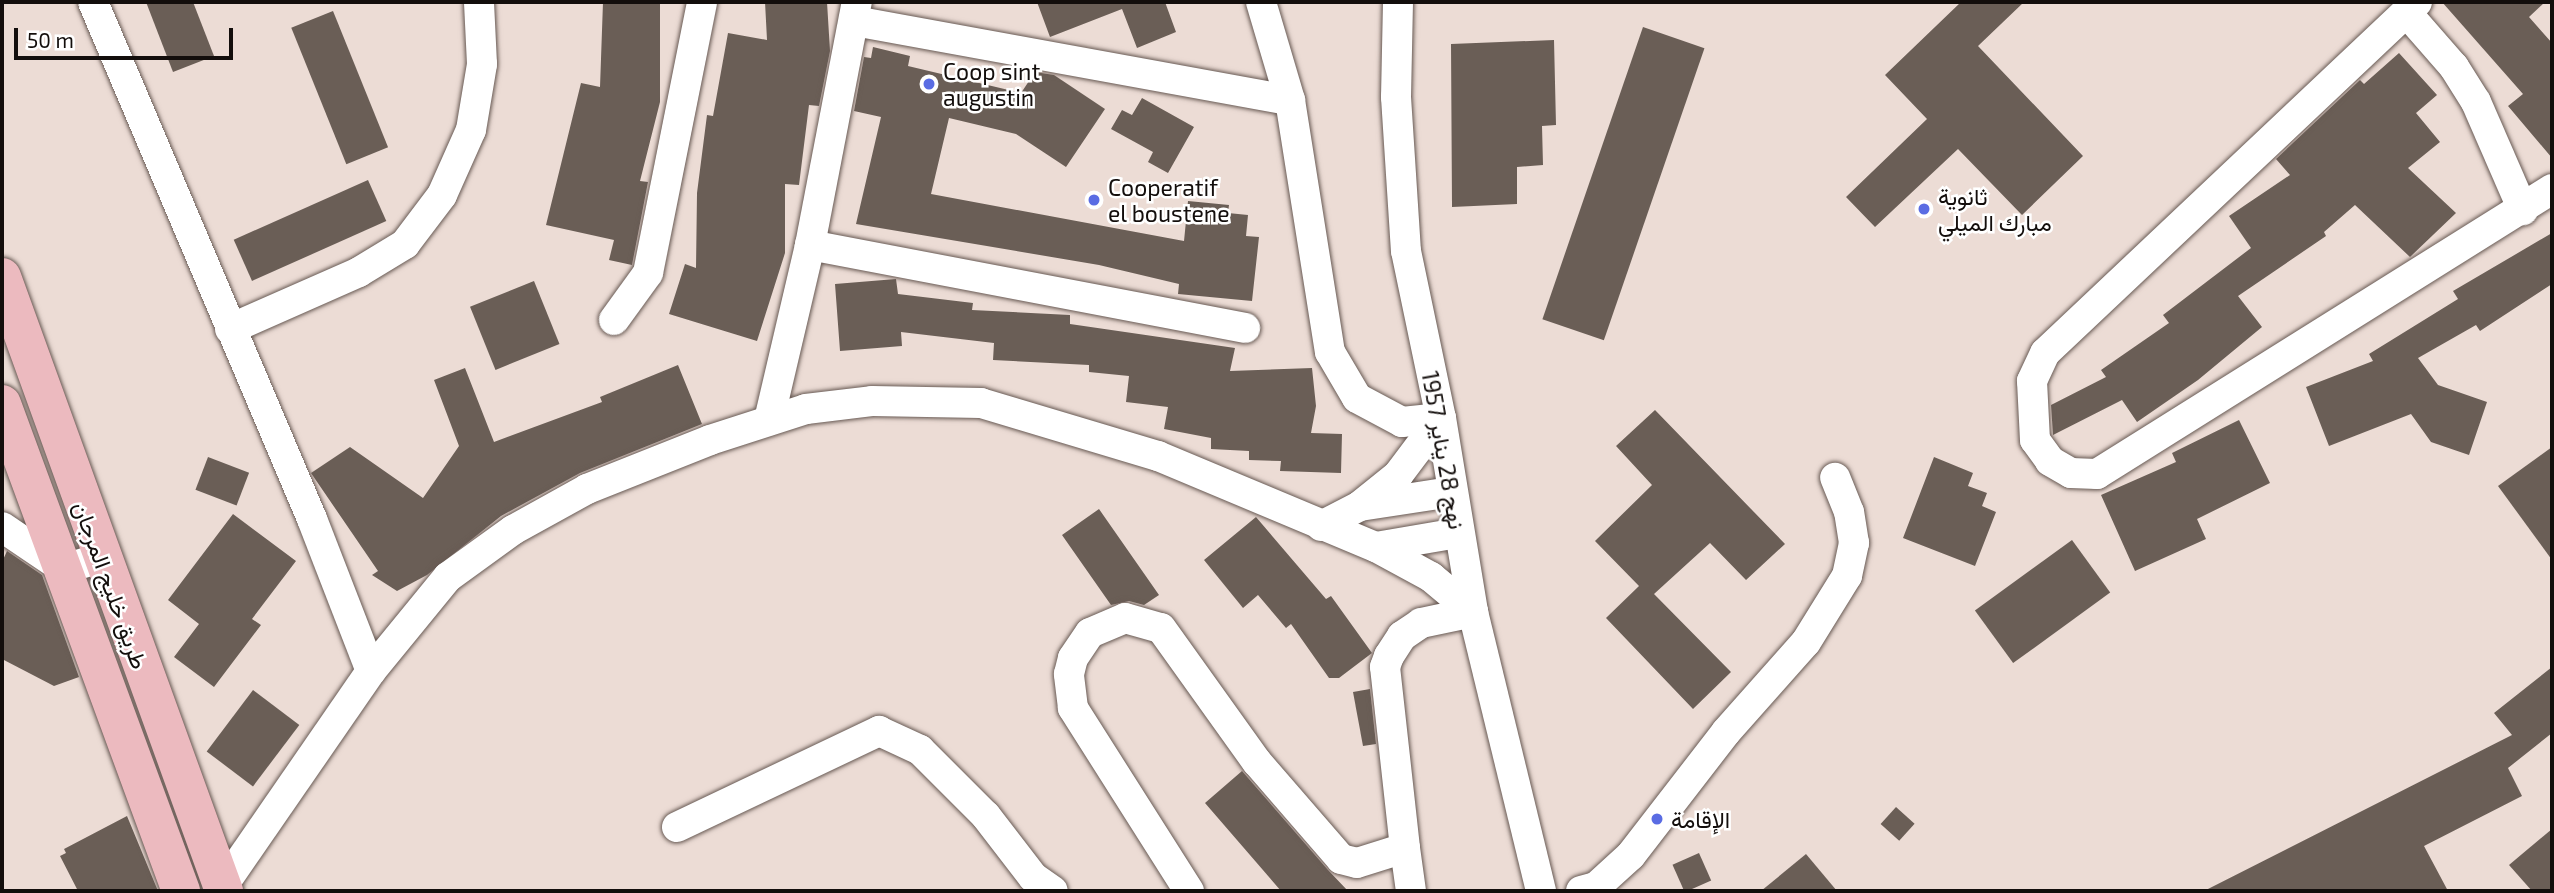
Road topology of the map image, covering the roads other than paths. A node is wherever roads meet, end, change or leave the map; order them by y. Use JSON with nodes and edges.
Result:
{"nodes":[{"id":1,"x":93,"y":2,"type":"edge"},
{"id":2,"x":480,"y":2,"type":"edge"},
{"id":3,"x":702,"y":2,"type":"edge"},
{"id":4,"x":1261,"y":2,"type":"edge"},
{"id":5,"x":1398,"y":2,"type":"edge"},
{"id":6,"x":2412,"y":7,"type":"edge"},
{"id":7,"x":855,"y":12,"type":"edge"},
{"id":8,"x":1290,"y":100,"type":"junction"},
{"id":9,"x":2552,"y":188,"type":"edge"},
{"id":10,"x":2523,"y":210,"type":"junction"},
{"id":11,"x":810,"y":245,"type":"junction"},
{"id":12,"x":2,"y":277,"type":"edge"},
{"id":13,"x":614,"y":320,"type":"dead end"},
{"id":14,"x":1245,"y":328,"type":"dead end"},
{"id":15,"x":230,"y":329,"type":"junction"},
{"id":16,"x":2,"y":404,"type":"edge"},
{"id":17,"x":1441,"y":418,"type":"junction"},
{"id":18,"x":769,"y":419,"type":"junction"},
{"id":19,"x":1835,"y":478,"type":"dead end"},
{"id":20,"x":1452,"y":492,"type":"junction"},
{"id":21,"x":1360,"y":506,"type":"junction"},
{"id":22,"x":1321,"y":526,"type":"junction"},
{"id":23,"x":2,"y":527,"type":"edge"},
{"id":24,"x":1458,"y":533,"type":"junction"},
{"id":25,"x":1377,"y":547,"type":"junction"},
{"id":26,"x":100,"y":558,"type":"junction"},
{"id":27,"x":64,"y":569,"type":"junction"},
{"id":28,"x":1473,"y":612,"type":"junction"},
{"id":29,"x":371,"y":671,"type":"junction"},
{"id":30,"x":677,"y":827,"type":"dead end"},
{"id":31,"x":1405,"y":848,"type":"junction"},
{"id":32,"x":223,"y":889,"type":"edge"},
{"id":33,"x":181,"y":891,"type":"edge"},
{"id":34,"x":1053,"y":891,"type":"edge"},
{"id":35,"x":1189,"y":891,"type":"edge"},
{"id":36,"x":1411,"y":891,"type":"edge"},
{"id":37,"x":1541,"y":891,"type":"edge"},
{"id":38,"x":1581,"y":891,"type":"edge"}],
"edges":[{"from":1,"to":15,"type":"street"},
{"from":2,"to":15,"type":"street"},
{"from":3,"to":13,"type":"street"},
{"from":4,"to":8,"type":"street"},
{"from":5,"to":17,"type":"street","name":"نهج 28 يناير 1957"},
{"from":6,"to":10,"type":"street"},
{"from":6,"to":10,"type":"street"},
{"from":7,"to":8,"type":"street"},
{"from":7,"to":11,"type":"street"},
{"from":8,"to":17,"type":"street"},
{"from":9,"to":10,"type":"street"},
{"from":11,"to":14,"type":"street"},
{"from":11,"to":18,"type":"street"},
{"from":12,"to":26,"type":"main road","name":"طريق خليج المرجان"},
{"from":15,"to":29,"type":"street"},
{"from":16,"to":27,"type":"main road","name":"طريق خليج المرجان"},
{"from":17,"to":20,"type":"street","name":"نهج 28 يناير 1957"},
{"from":17,"to":21,"type":"street"},
{"from":18,"to":22,"type":"street"},
{"from":18,"to":29,"type":"street"},
{"from":19,"to":38,"type":"street"},
{"from":20,"to":21,"type":"street"},
{"from":20,"to":24,"type":"street","name":"نهج 28 يناير 1957"},
{"from":21,"to":22,"type":"street"},
{"from":22,"to":25,"type":"street"},
{"from":23,"to":27,"type":"street"},
{"from":24,"to":25,"type":"street"},
{"from":24,"to":28,"type":"street","name":"نهج 28 يناير 1957"},
{"from":25,"to":28,"type":"street"},
{"from":26,"to":27,"type":"street"},
{"from":26,"to":32,"type":"main road","name":"طريق خليج المرجان"},
{"from":27,"to":33,"type":"main road","name":"طريق خليج المرجان"},
{"from":28,"to":31,"type":"street"},
{"from":28,"to":37,"type":"street","name":"نهج 28 يناير 1957"},
{"from":29,"to":32,"type":"street"},
{"from":30,"to":34,"type":"street"},
{"from":31,"to":35,"type":"street"},
{"from":31,"to":36,"type":"street"}]}
